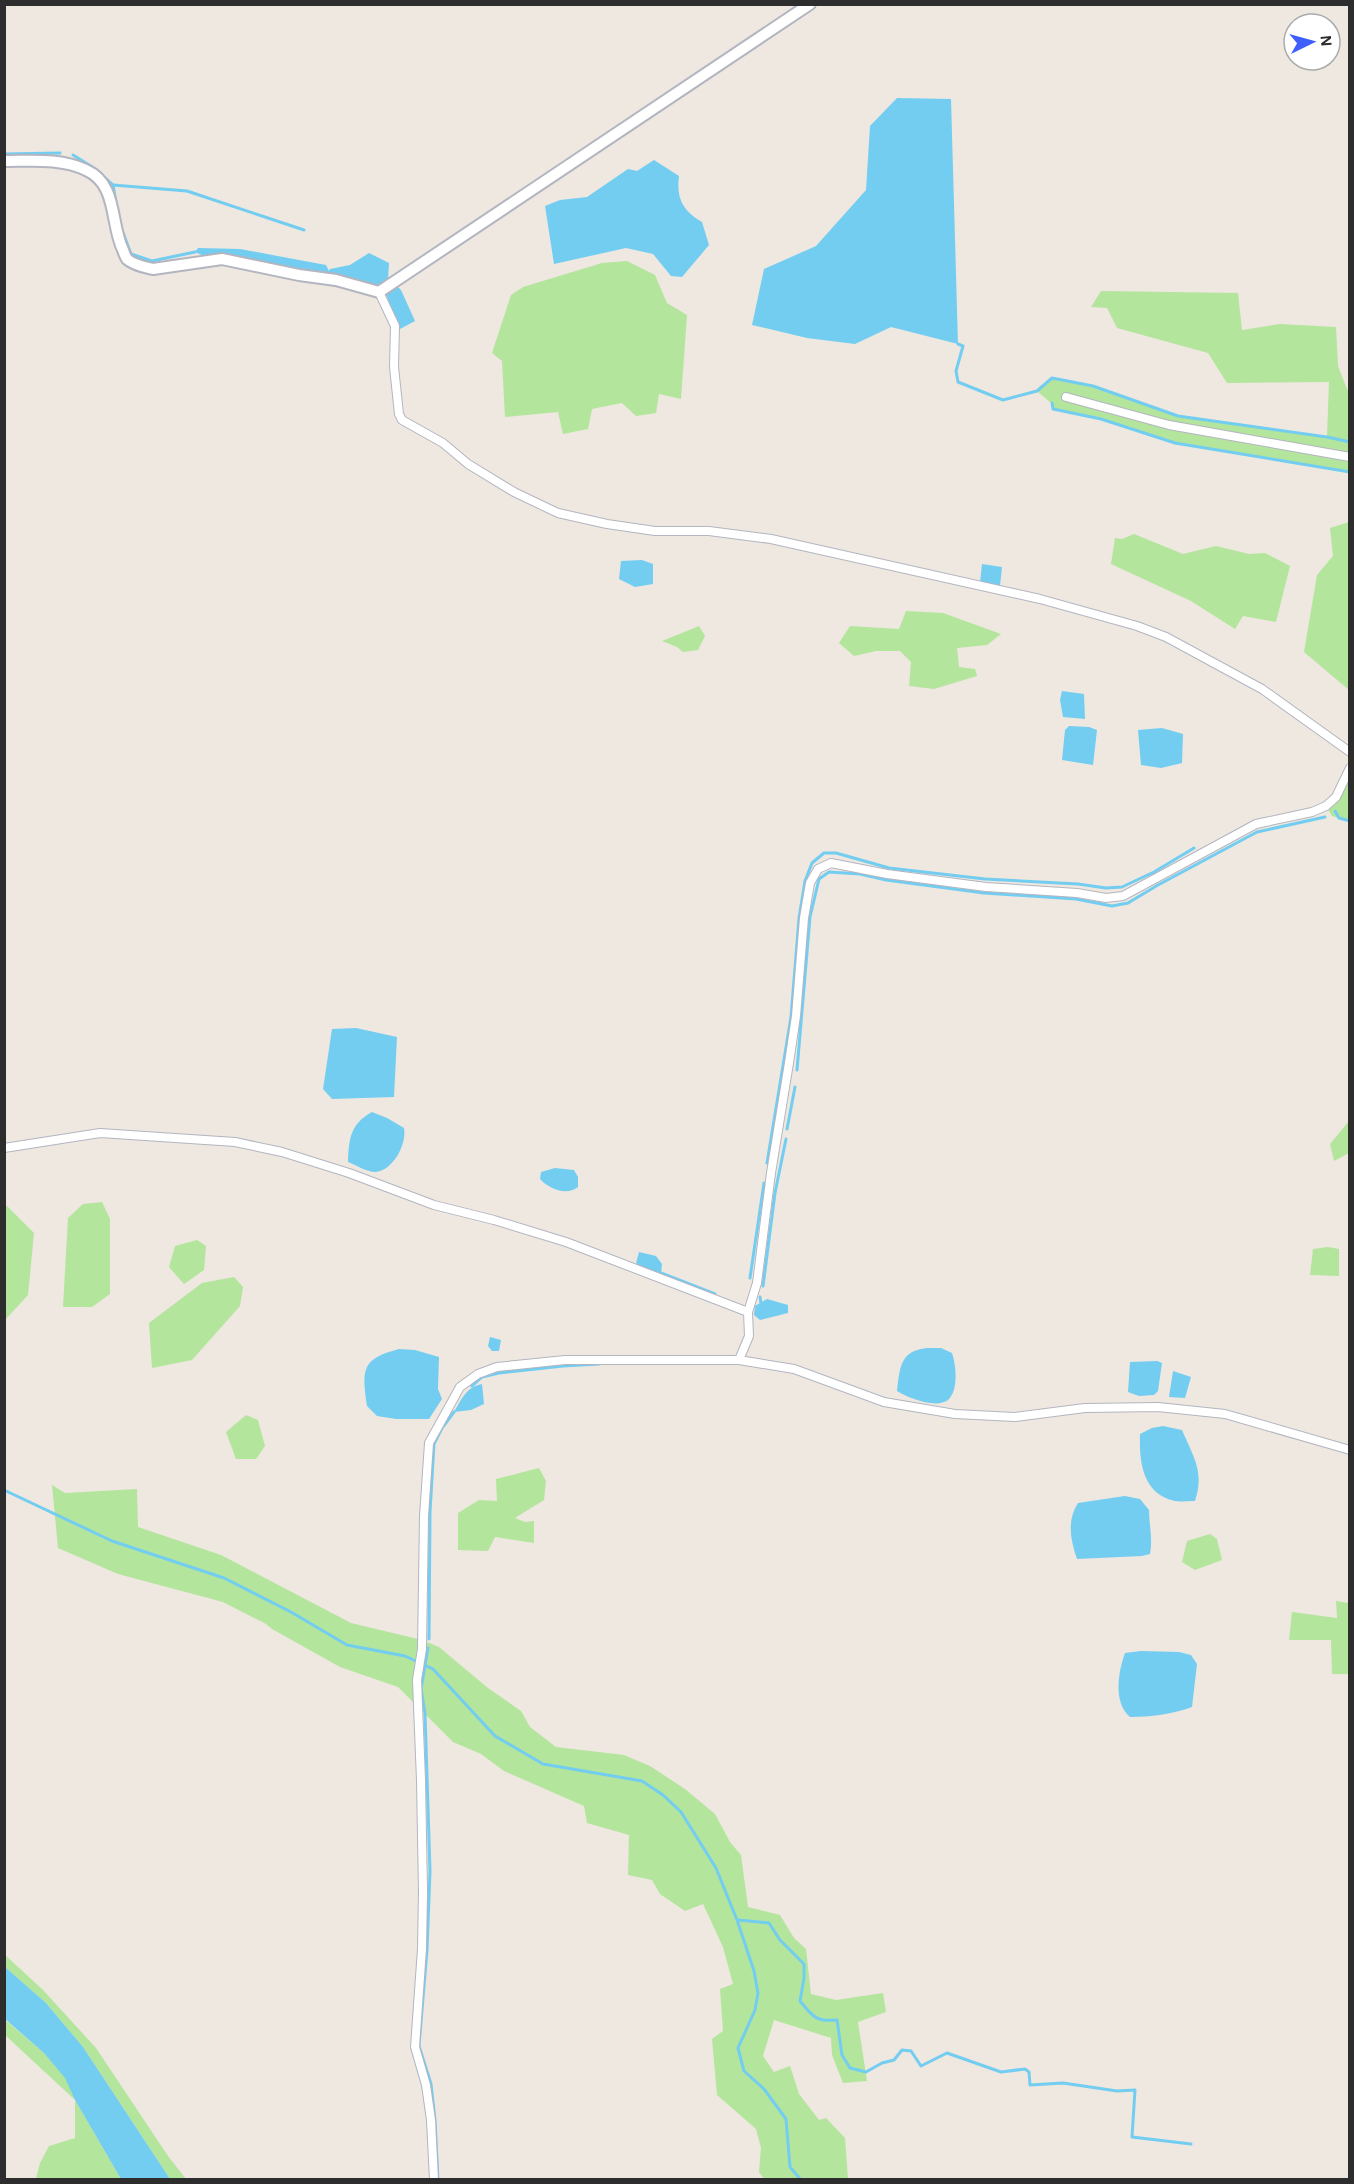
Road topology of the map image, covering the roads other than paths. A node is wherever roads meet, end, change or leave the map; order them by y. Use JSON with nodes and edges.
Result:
{"nodes":[{"id":1,"x":810,"y":4,"type":"edge"},
{"id":2,"x":4,"y":161,"type":"edge"},
{"id":3,"x":379,"y":292,"type":"junction"},
{"id":4,"x":1066,"y":397,"type":"dead end"},
{"id":5,"x":1350,"y":457,"type":"edge"},
{"id":6,"x":1350,"y":752,"type":"edge"},
{"id":7,"x":1350,"y":768,"type":"edge"},
{"id":8,"x":4,"y":1148,"type":"edge"},
{"id":9,"x":748,"y":1312,"type":"junction"},
{"id":10,"x":739,"y":1360,"type":"junction"},
{"id":11,"x":1350,"y":1450,"type":"edge"},
{"id":12,"x":434,"y":2180,"type":"edge"}],
"edges":[{"from":1,"to":3,"type":"street"},
{"from":2,"to":3,"type":"street"},
{"from":3,"to":6,"type":"street"},
{"from":4,"to":5,"type":"street"},
{"from":7,"to":9,"type":"street"},
{"from":8,"to":9,"type":"street"},
{"from":9,"to":10,"type":"street"},
{"from":10,"to":11,"type":"street"},
{"from":10,"to":12,"type":"street"}]}
